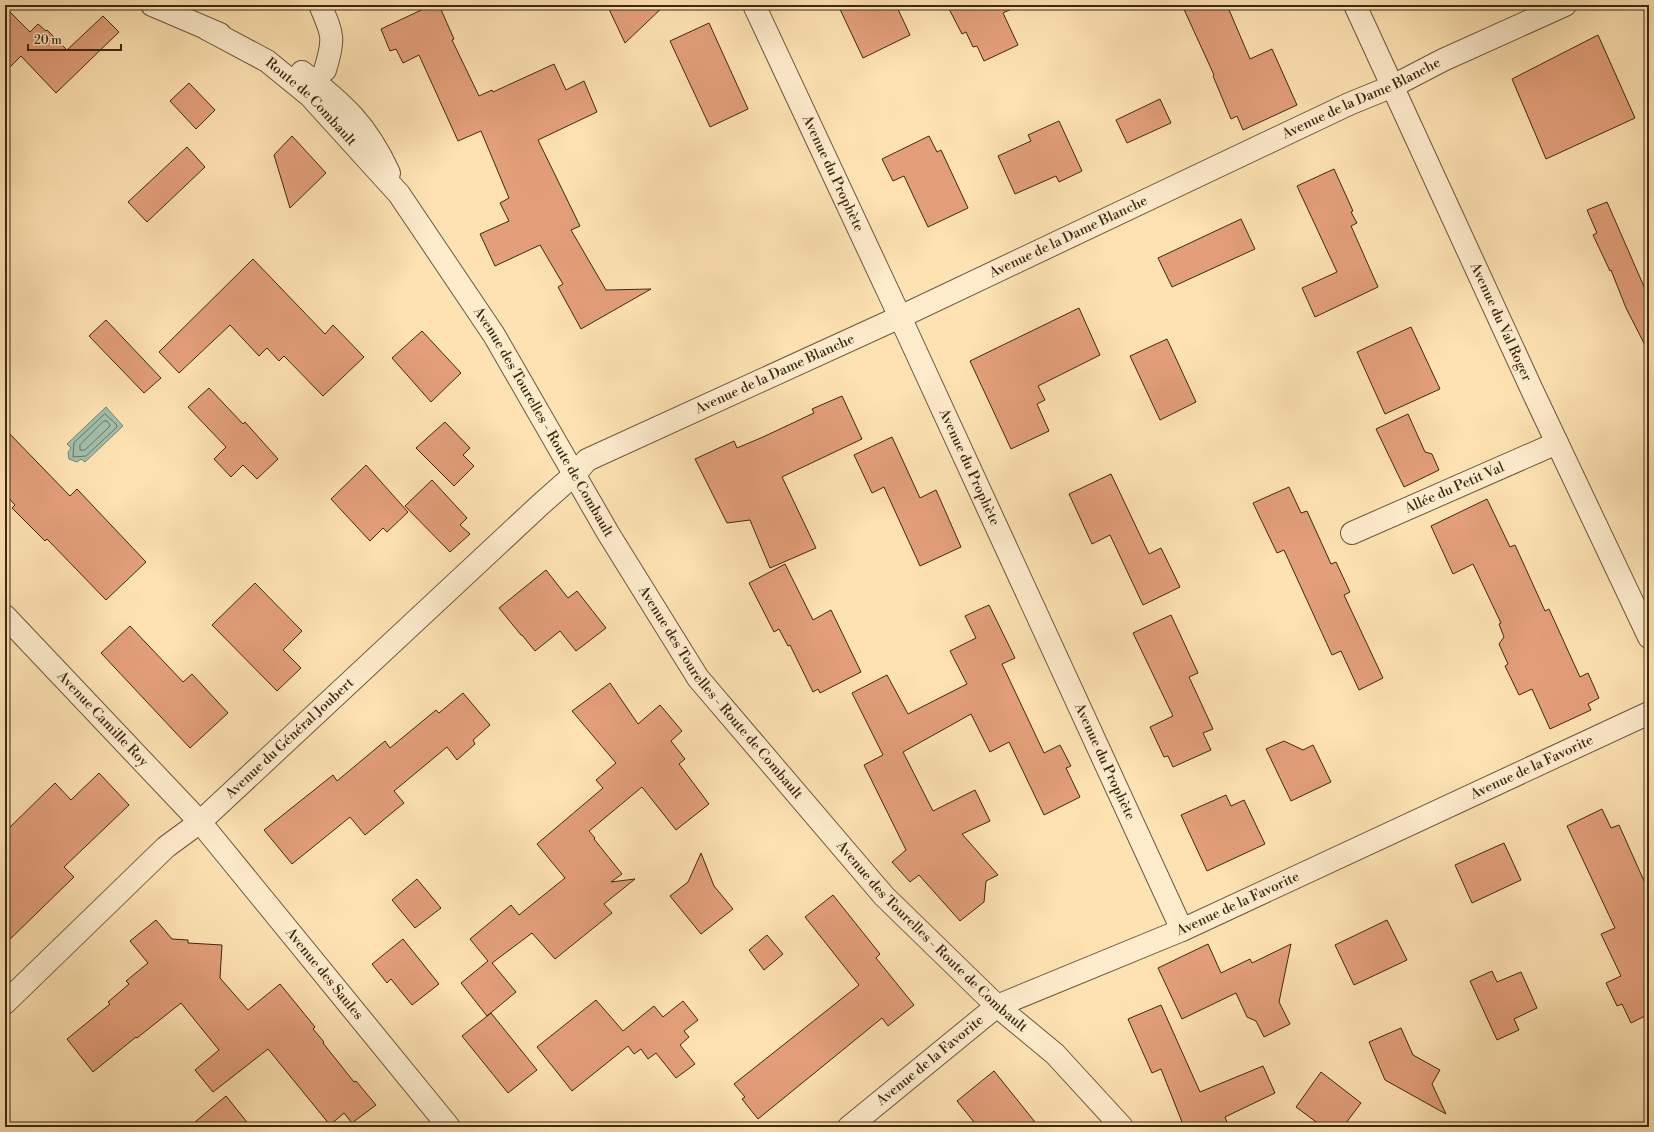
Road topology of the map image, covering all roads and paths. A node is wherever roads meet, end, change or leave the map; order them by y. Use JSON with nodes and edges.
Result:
{"nodes":[{"id":1,"x":152,"y":5,"type":"edge"},
{"id":2,"x":320,"y":5,"type":"edge"},
{"id":3,"x":754,"y":5,"type":"edge"},
{"id":4,"x":1355,"y":5,"type":"edge"},
{"id":5,"x":1565,"y":5,"type":"edge"},
{"id":6,"x":325,"y":70,"type":"dead end"},
{"id":7,"x":1393,"y":86,"type":"junction"},
{"id":8,"x":900,"y":317,"type":"junction"},
{"id":9,"x":1557,"y":443,"type":"junction"},
{"id":10,"x":575,"y":474,"type":"junction"},
{"id":11,"x":1352,"y":533,"type":"dead end"},
{"id":12,"x":5,"y":616,"type":"edge"},
{"id":13,"x":1649,"y":637,"type":"edge"},
{"id":14,"x":1649,"y":713,"type":"edge"},
{"id":15,"x":200,"y":822,"type":"junction"},
{"id":16,"x":1182,"y":930,"type":"junction"},
{"id":17,"x":5,"y":1003,"type":"edge"},
{"id":18,"x":997,"y":1006,"type":"junction"},
{"id":19,"x":448,"y":1127,"type":"edge"},
{"id":20,"x":849,"y":1127,"type":"edge"},
{"id":21,"x":1122,"y":1127,"type":"edge"}],
"edges":[{"from":1,"to":10,"type":"street","name":"Avenue des Tourelles - Route de Combault"},
{"from":2,"to":6,"type":"street"},
{"from":3,"to":8,"type":"street","name":"Avenue du Prophète"},
{"from":4,"to":7,"type":"street","name":"Avenue du Val Roger"},
{"from":5,"to":7,"type":"street","name":"Avenue de la Dame Blanche"},
{"from":7,"to":8,"type":"street","name":"Avenue de la Dame Blanche"},
{"from":7,"to":9,"type":"street","name":"Avenue du Val Roger"},
{"from":8,"to":10,"type":"street","name":"Avenue de la Dame Blanche"},
{"from":8,"to":16,"type":"street","name":"Avenue du Prophète"},
{"from":9,"to":11,"type":"street","name":"Allée du Petit Val"},
{"from":9,"to":13,"type":"street","name":"Avenue du Val Roger"},
{"from":10,"to":15,"type":"street","name":"Avenue du Général Joubert"},
{"from":10,"to":18,"type":"street","name":"Avenue des Tourelles - Route de Combault"},
{"from":12,"to":15,"type":"street","name":"Avenue Camille Roy"},
{"from":14,"to":16,"type":"street","name":"Avenue de la Favorite"},
{"from":15,"to":17,"type":"street","name":"Avenue du Général Joubert"},
{"from":15,"to":19,"type":"street","name":"Avenue des Saules"},
{"from":16,"to":18,"type":"street","name":"Avenue de la Favorite"},
{"from":18,"to":20,"type":"street","name":"Avenue de la Favorite"},
{"from":18,"to":21,"type":"street","name":"Avenue des Tourelles - Route de Combault"}]}
